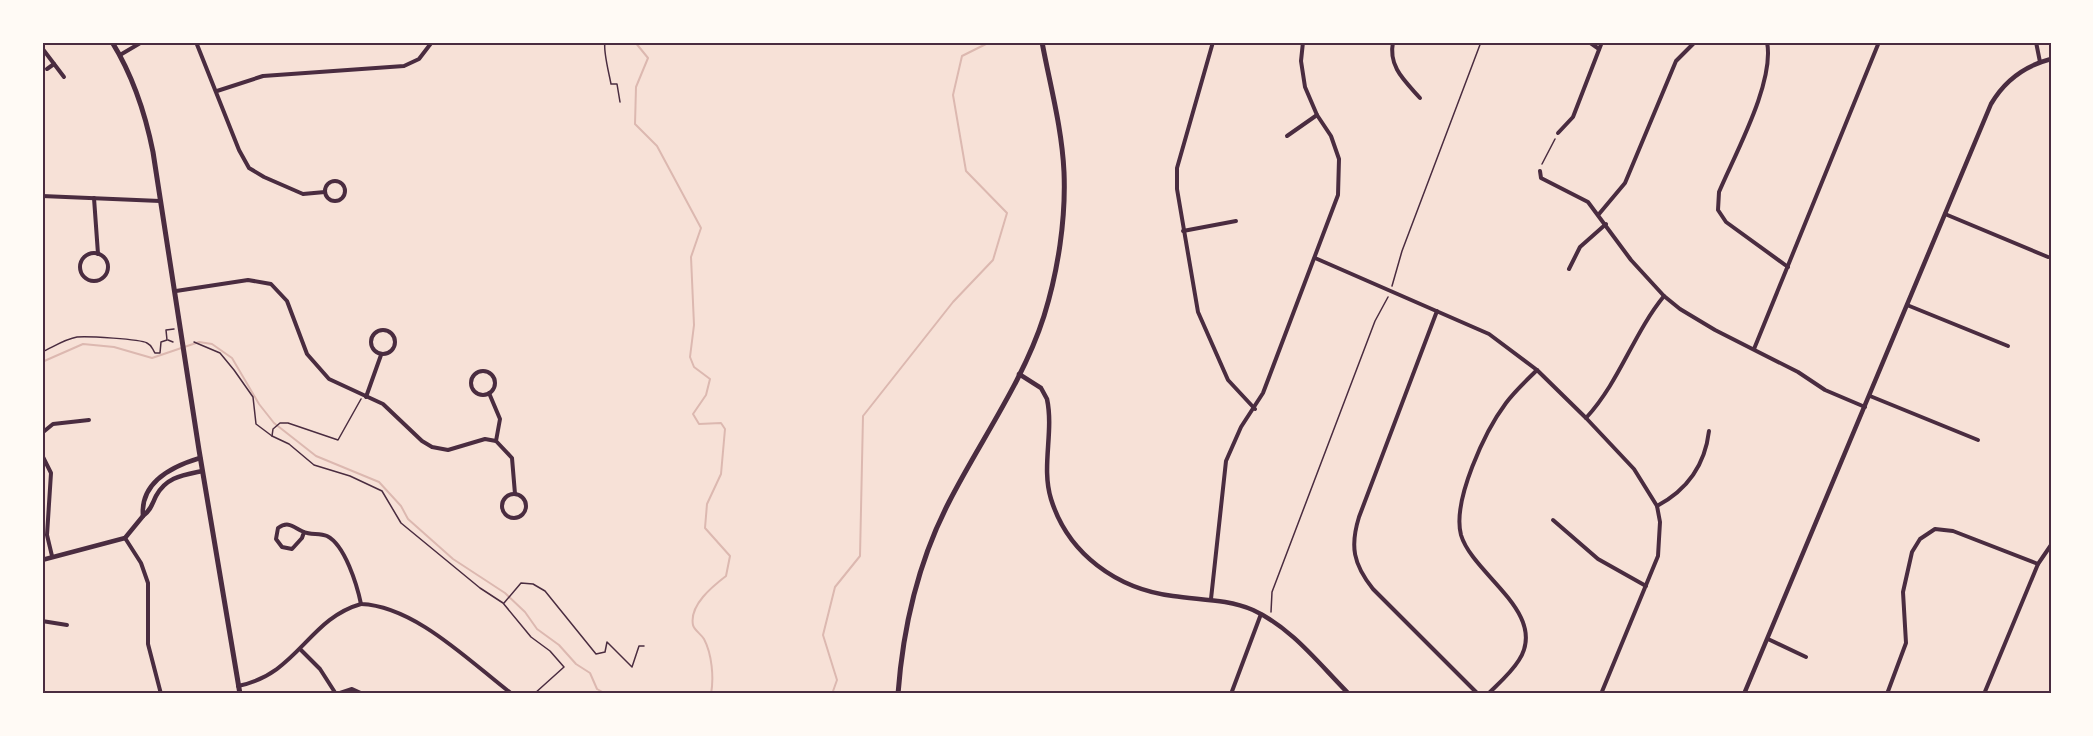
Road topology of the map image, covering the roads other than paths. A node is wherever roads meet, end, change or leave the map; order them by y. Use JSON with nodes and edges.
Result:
{"nodes":[{"id":1,"x":112,"y":42,"type":"edge"},
{"id":2,"x":142,"y":42,"type":"edge"},
{"id":3,"x":196,"y":42,"type":"edge"},
{"id":4,"x":432,"y":42,"type":"edge"},
{"id":5,"x":1042,"y":42,"type":"edge"},
{"id":6,"x":1213,"y":42,"type":"edge"},
{"id":7,"x":1303,"y":42,"type":"edge"},
{"id":8,"x":1393,"y":42,"type":"edge"},
{"id":9,"x":1589,"y":42,"type":"edge"},
{"id":10,"x":1602,"y":42,"type":"edge"},
{"id":11,"x":1695,"y":42,"type":"edge"},
{"id":12,"x":1767,"y":42,"type":"edge"},
{"id":13,"x":1879,"y":42,"type":"edge"},
{"id":14,"x":2036,"y":42,"type":"edge"},
{"id":15,"x":42,"y":48,"type":"edge"},
{"id":16,"x":1599,"y":49,"type":"junction"},
{"id":17,"x":120,"y":55,"type":"junction"},
{"id":18,"x":2051,"y":59,"type":"edge"},
{"id":19,"x":2040,"y":62,"type":"junction"},
{"id":20,"x":54,"y":64,"type":"junction"},
{"id":21,"x":47,"y":69,"type":"dead end"},
{"id":22,"x":64,"y":77,"type":"dead end"},
{"id":23,"x":217,"y":91,"type":"junction"},
{"id":24,"x":1420,"y":98,"type":"dead end"},
{"id":25,"x":1317,"y":115,"type":"junction"},
{"id":26,"x":1558,"y":133,"type":"road end"},
{"id":27,"x":1287,"y":136,"type":"dead end"},
{"id":28,"x":1540,"y":171,"type":"dead end"},
{"id":29,"x":325,"y":192,"type":"junction"},
{"id":30,"x":42,"y":196,"type":"edge"},
{"id":31,"x":94,"y":198,"type":"junction"},
{"id":32,"x":160,"y":201,"type":"junction"},
{"id":33,"x":1599,"y":214,"type":"junction"},
{"id":34,"x":1945,"y":214,"type":"junction"},
{"id":35,"x":1236,"y":220,"type":"dead end"},
{"id":36,"x":1606,"y":224,"type":"junction"},
{"id":37,"x":1183,"y":231,"type":"junction"},
{"id":38,"x":99,"y":254,"type":"junction"},
{"id":39,"x":2048,"y":256,"type":"dead end"},
{"id":40,"x":1315,"y":258,"type":"junction"},
{"id":41,"x":1788,"y":267,"type":"junction"},
{"id":42,"x":1569,"y":269,"type":"dead end"},
{"id":43,"x":176,"y":291,"type":"junction"},
{"id":44,"x":1664,"y":296,"type":"junction"},
{"id":45,"x":1907,"y":305,"type":"junction"},
{"id":46,"x":1437,"y":311,"type":"junction"},
{"id":47,"x":2008,"y":346,"type":"dead end"},
{"id":48,"x":1754,"y":349,"type":"junction"},
{"id":49,"x":381,"y":355,"type":"junction"},
{"id":50,"x":1537,"y":370,"type":"junction"},
{"id":51,"x":1019,"y":374,"type":"junction"},
{"id":52,"x":489,"y":393,"type":"junction"},
{"id":53,"x":364,"y":396,"type":"junction"},
{"id":54,"x":1870,"y":396,"type":"junction"},
{"id":55,"x":1865,"y":407,"type":"junction"},
{"id":56,"x":1255,"y":409,"type":"junction"},
{"id":57,"x":1586,"y":417,"type":"junction"},
{"id":58,"x":89,"y":420,"type":"dead end"},
{"id":59,"x":1709,"y":431,"type":"dead end"},
{"id":60,"x":42,"y":433,"type":"edge"},
{"id":61,"x":1978,"y":440,"type":"dead end"},
{"id":62,"x":496,"y":441,"type":"junction"},
{"id":63,"x":42,"y":455,"type":"edge"},
{"id":64,"x":200,"y":458,"type":"junction"},
{"id":65,"x":202,"y":471,"type":"junction"},
{"id":66,"x":515,"y":494,"type":"junction"},
{"id":67,"x":1657,"y":506,"type":"junction"},
{"id":68,"x":143,"y":516,"type":"junction"},
{"id":69,"x":1553,"y":520,"type":"dead end"},
{"id":70,"x":304,"y":532,"type":"junction"},
{"id":71,"x":126,"y":538,"type":"junction"},
{"id":72,"x":2051,"y":545,"type":"edge"},
{"id":73,"x":52,"y":556,"type":"junction"},
{"id":74,"x":42,"y":560,"type":"edge"},
{"id":75,"x":2038,"y":564,"type":"junction"},
{"id":76,"x":1646,"y":586,"type":"junction"},
{"id":77,"x":1211,"y":599,"type":"junction"},
{"id":78,"x":361,"y":604,"type":"junction"},
{"id":79,"x":1261,"y":614,"type":"junction"},
{"id":80,"x":42,"y":621,"type":"edge"},
{"id":81,"x":67,"y":625,"type":"dead end"},
{"id":82,"x":1768,"y":639,"type":"junction"},
{"id":83,"x":301,"y":650,"type":"junction"},
{"id":84,"x":1806,"y":657,"type":"dead end"},
{"id":85,"x":238,"y":686,"type":"junction"},
{"id":86,"x":160,"y":694,"type":"edge"},
{"id":87,"x":240,"y":694,"type":"edge"},
{"id":88,"x":337,"y":694,"type":"edge"},
{"id":89,"x":363,"y":694,"type":"edge"},
{"id":90,"x":512,"y":694,"type":"edge"},
{"id":91,"x":898,"y":694,"type":"edge"},
{"id":92,"x":1231,"y":694,"type":"edge"},
{"id":93,"x":1349,"y":694,"type":"edge"},
{"id":94,"x":1478,"y":694,"type":"edge"},
{"id":95,"x":1488,"y":694,"type":"edge"},
{"id":96,"x":1601,"y":694,"type":"edge"},
{"id":97,"x":1744,"y":694,"type":"edge"},
{"id":98,"x":1887,"y":694,"type":"edge"},
{"id":99,"x":1984,"y":694,"type":"edge"}],
"edges":[{"from":1,"to":17,"type":"main road"},
{"from":2,"to":17,"type":"street"},
{"from":3,"to":23,"type":"street"},
{"from":4,"to":23,"type":"street"},
{"from":5,"to":51,"type":"main road"},
{"from":6,"to":37,"type":"street"},
{"from":7,"to":25,"type":"street"},
{"from":8,"to":24,"type":"street"},
{"from":9,"to":16,"type":"street"},
{"from":10,"to":16,"type":"street"},
{"from":11,"to":33,"type":"street"},
{"from":12,"to":41,"type":"street"},
{"from":13,"to":41,"type":"street"},
{"from":14,"to":19,"type":"street"},
{"from":15,"to":20,"type":"street"},
{"from":16,"to":26,"type":"street"},
{"from":17,"to":32,"type":"main road"},
{"from":18,"to":19,"type":"street"},
{"from":19,"to":34,"type":"street"},
{"from":20,"to":21,"type":"street"},
{"from":20,"to":22,"type":"street"},
{"from":23,"to":29,"type":"street"},
{"from":25,"to":27,"type":"street"},
{"from":25,"to":40,"type":"street"},
{"from":28,"to":33,"type":"street"},
{"from":29,"to":29,"type":"street"},
{"from":30,"to":31,"type":"street"},
{"from":31,"to":32,"type":"street"},
{"from":31,"to":38,"type":"street"},
{"from":32,"to":43,"type":"main road"},
{"from":33,"to":36,"type":"street"},
{"from":34,"to":39,"type":"street"},
{"from":34,"to":45,"type":"street"},
{"from":35,"to":37,"type":"street"},
{"from":36,"to":42,"type":"street"},
{"from":36,"to":44,"type":"street"},
{"from":37,"to":56,"type":"street"},
{"from":38,"to":38,"type":"street"},
{"from":40,"to":46,"type":"street"},
{"from":40,"to":56,"type":"street"},
{"from":41,"to":48,"type":"street"},
{"from":43,"to":53,"type":"street"},
{"from":43,"to":64,"type":"main road"},
{"from":44,"to":48,"type":"street"},
{"from":44,"to":57,"type":"street"},
{"from":45,"to":47,"type":"street"},
{"from":45,"to":54,"type":"street"},
{"from":46,"to":50,"type":"street"},
{"from":46,"to":94,"type":"street"},
{"from":48,"to":55,"type":"street"},
{"from":49,"to":49,"type":"street"},
{"from":49,"to":53,"type":"street"},
{"from":50,"to":57,"type":"street"},
{"from":50,"to":95,"type":"street"},
{"from":51,"to":77,"type":"street"},
{"from":51,"to":91,"type":"main road"},
{"from":52,"to":52,"type":"street"},
{"from":52,"to":62,"type":"street"},
{"from":53,"to":62,"type":"street"},
{"from":54,"to":55,"type":"street"},
{"from":54,"to":61,"type":"street"},
{"from":55,"to":82,"type":"street"},
{"from":56,"to":77,"type":"street"},
{"from":57,"to":67,"type":"street"},
{"from":58,"to":60,"type":"street"},
{"from":59,"to":67,"type":"street"},
{"from":62,"to":66,"type":"street"},
{"from":63,"to":73,"type":"street"},
{"from":64,"to":65,"type":"main road"},
{"from":64,"to":68,"type":"street"},
{"from":65,"to":68,"type":"street"},
{"from":65,"to":85,"type":"main road"},
{"from":66,"to":66,"type":"street"},
{"from":67,"to":76,"type":"street"},
{"from":68,"to":71,"type":"street"},
{"from":69,"to":76,"type":"street"},
{"from":70,"to":70,"type":"street"},
{"from":70,"to":78,"type":"street"},
{"from":71,"to":73,"type":"street"},
{"from":71,"to":86,"type":"street"},
{"from":72,"to":75,"type":"street"},
{"from":73,"to":74,"type":"street"},
{"from":75,"to":98,"type":"street"},
{"from":75,"to":99,"type":"street"},
{"from":76,"to":96,"type":"street"},
{"from":77,"to":79,"type":"street"},
{"from":78,"to":83,"type":"street"},
{"from":78,"to":90,"type":"street"},
{"from":79,"to":92,"type":"street"},
{"from":79,"to":93,"type":"street"},
{"from":80,"to":81,"type":"street"},
{"from":82,"to":84,"type":"street"},
{"from":82,"to":97,"type":"street"},
{"from":83,"to":85,"type":"street"},
{"from":83,"to":88,"type":"street"},
{"from":85,"to":87,"type":"main road"},
{"from":88,"to":89,"type":"street"}]}
